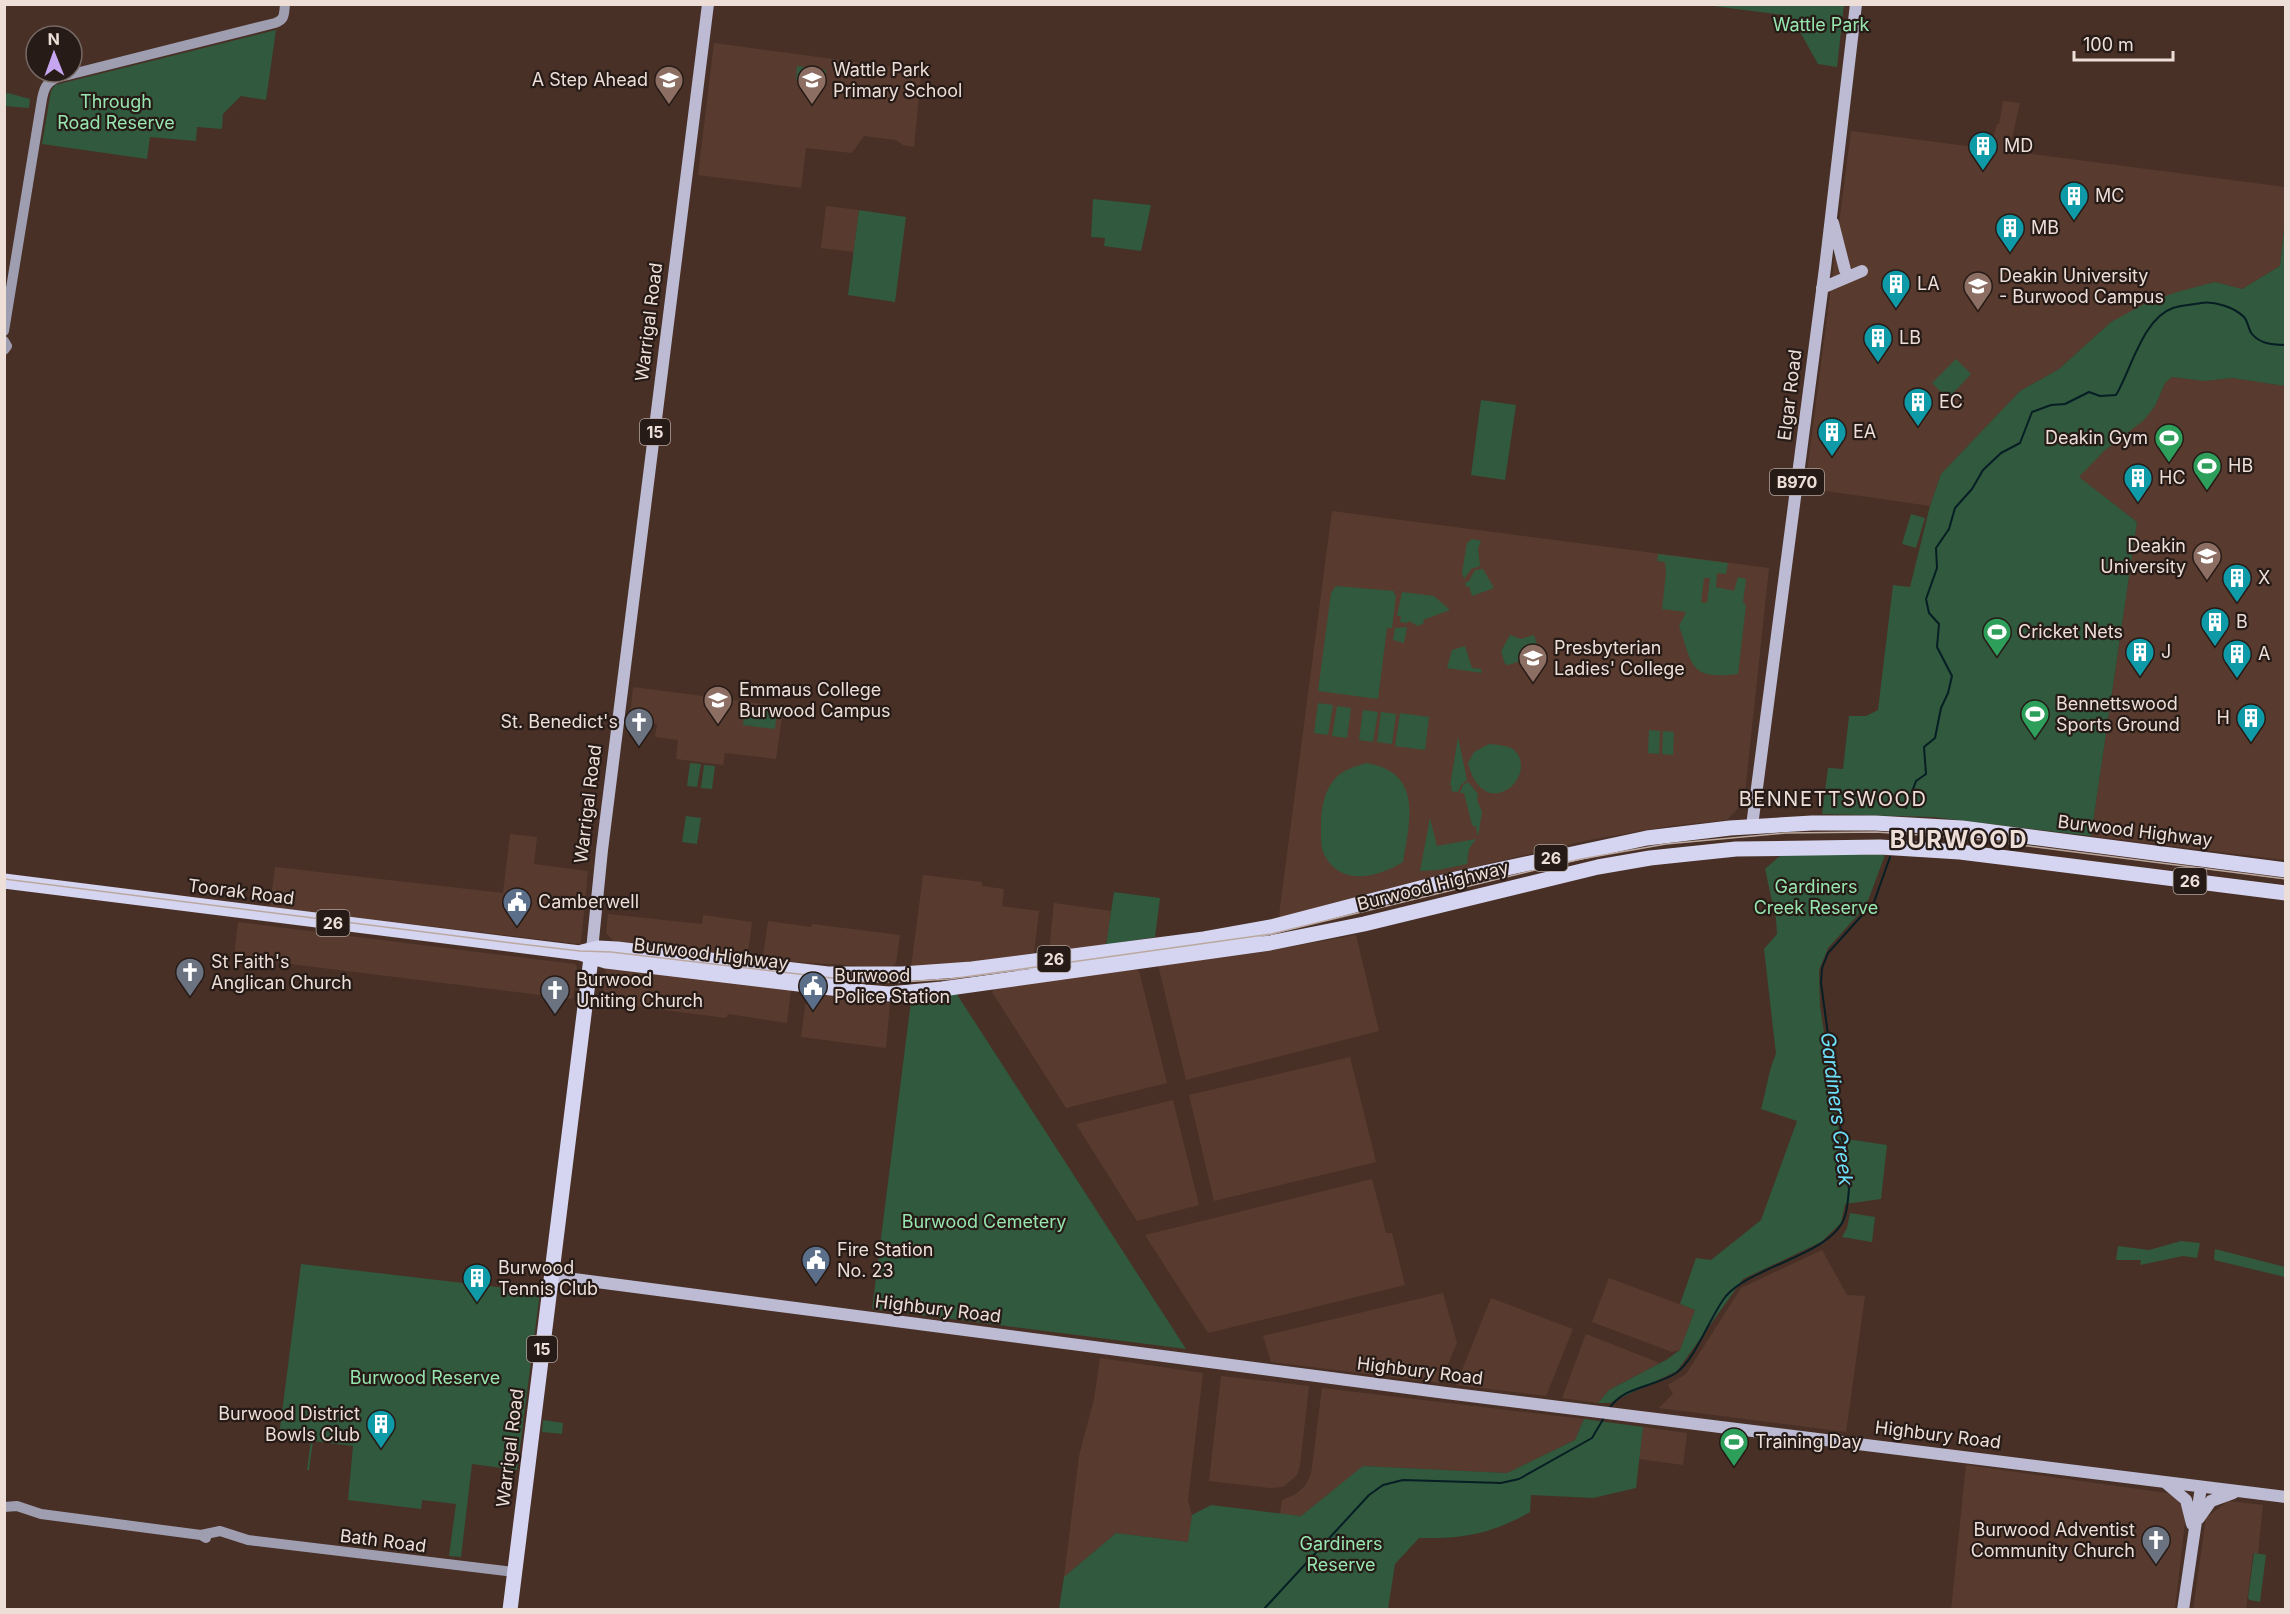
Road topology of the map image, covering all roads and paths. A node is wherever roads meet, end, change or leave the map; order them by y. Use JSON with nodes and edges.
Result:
{"nodes":[{"id":1,"x":285,"y":4,"type":"edge"},
{"id":2,"x":708,"y":4,"type":"edge"},
{"id":3,"x":1856,"y":4,"type":"edge"},
{"id":4,"x":1831,"y":216,"type":"junction"},
{"id":5,"x":1845,"y":270,"type":"dead end"},
{"id":6,"x":1862,"y":271,"type":"dead end"},
{"id":7,"x":1822,"y":288,"type":"junction"},
{"id":8,"x":4,"y":331,"type":"edge"},
{"id":9,"x":4,"y":341,"type":"edge"},
{"id":10,"x":4,"y":350,"type":"edge"},
{"id":11,"x":1756,"y":798,"type":"junction"},
{"id":12,"x":1771,"y":825,"type":"junction"},
{"id":13,"x":1752,"y":826,"type":"junction"},
{"id":14,"x":2098,"y":846,"type":"junction"},
{"id":15,"x":1754,"y":848,"type":"junction"},
{"id":16,"x":2094,"y":869,"type":"junction"},
{"id":17,"x":2286,"y":870,"type":"edge"},
{"id":18,"x":4,"y":881,"type":"edge"},
{"id":19,"x":2286,"y":893,"type":"edge"},
{"id":20,"x":1326,"y":912,"type":"junction"},
{"id":21,"x":1364,"y":924,"type":"junction"},
{"id":22,"x":1270,"y":935,"type":"junction"},
{"id":23,"x":588,"y":953,"type":"junction"},
{"id":24,"x":1039,"y":968,"type":"junction"},
{"id":25,"x":945,"y":971,"type":"junction"},
{"id":26,"x":902,"y":974,"type":"junction"},
{"id":27,"x":801,"y":978,"type":"junction"},
{"id":28,"x":978,"y":984,"type":"junction"},
{"id":29,"x":900,"y":993,"type":"junction"},
{"id":30,"x":551,"y":1276,"type":"junction"},
{"id":31,"x":2165,"y":1483,"type":"junction"},
{"id":32,"x":2201,"y":1487,"type":"junction"},
{"id":33,"x":2240,"y":1491,"type":"junction"},
{"id":34,"x":2286,"y":1497,"type":"edge"},
{"id":35,"x":4,"y":1507,"type":"edge"},
{"id":36,"x":12,"y":1510,"type":"edge"},
{"id":37,"x":2193,"y":1538,"type":"junction"},
{"id":38,"x":514,"y":1572,"type":"junction"},
{"id":39,"x":510,"y":1610,"type":"edge"},
{"id":40,"x":2183,"y":1610,"type":"edge"}],
"edges":[{"from":1,"to":8,"type":"street"},
{"from":2,"to":23,"type":"main road","name":"Warrigal Road","number":"15"},
{"from":3,"to":4,"type":"main road","name":"Elgar Road","number":"B970"},
{"from":4,"to":5,"type":"main road"},
{"from":4,"to":7,"type":"main road","name":"Elgar Road","number":"B970"},
{"from":6,"to":7,"type":"main road"},
{"from":7,"to":11,"type":"main road","name":"Elgar Road","number":"B970"},
{"from":9,"to":10,"type":"street"},
{"from":11,"to":12,"type":"main road"},
{"from":11,"to":13,"type":"main road","name":"Elgar Road","number":"B970"},
{"from":12,"to":13,"type":"highway","name":"Burwood Highway","number":"26"},
{"from":12,"to":14,"type":"highway","name":"Burwood Highway","number":"26"},
{"from":13,"to":15,"type":"highway"},
{"from":13,"to":20,"type":"highway","name":"Burwood Highway","number":"26"},
{"from":14,"to":16,"type":"highway"},
{"from":14,"to":17,"type":"highway","name":"Burwood Highway","number":"26"},
{"from":15,"to":16,"type":"highway","name":"Burwood Highway","number":"26"},
{"from":15,"to":21,"type":"highway","name":"Burwood Highway","number":"26"},
{"from":16,"to":19,"type":"highway","name":"Burwood Highway","number":"26"},
{"from":18,"to":23,"type":"highway","name":"Toorak Road","number":"26"},
{"from":20,"to":21,"type":"highway"},
{"from":20,"to":22,"type":"highway","name":"Burwood Highway","number":"26"},
{"from":21,"to":22,"type":"highway","name":"Burwood Highway","number":"26"},
{"from":22,"to":24,"type":"highway","name":"Burwood Highway","number":"26"},
{"from":23,"to":27,"type":"highway","name":"Burwood Highway","number":"26"},
{"from":23,"to":30,"type":"highway","name":"Warrigal Road","number":"15"},
{"from":24,"to":25,"type":"highway","name":"Burwood Highway","number":"26"},
{"from":24,"to":28,"type":"highway","name":"Burwood Highway","number":"26"},
{"from":25,"to":26,"type":"highway","name":"Burwood Highway","number":"26"},
{"from":25,"to":28,"type":"highway"},
{"from":26,"to":27,"type":"highway","name":"Burwood Highway","number":"26"},
{"from":26,"to":29,"type":"highway"},
{"from":27,"to":29,"type":"highway","name":"Burwood Highway","number":"26"},
{"from":28,"to":29,"type":"highway","name":"Burwood Highway","number":"26"},
{"from":30,"to":31,"type":"main road","name":"Highbury Road"},
{"from":30,"to":38,"type":"highway","name":"Warrigal Road","number":"15"},
{"from":31,"to":32,"type":"main road","name":"Highbury Road"},
{"from":31,"to":37,"type":"main road"},
{"from":32,"to":33,"type":"main road","name":"Highbury Road"},
{"from":32,"to":37,"type":"main road"},
{"from":33,"to":34,"type":"main road","name":"Highbury Road"},
{"from":33,"to":37,"type":"main road"},
{"from":35,"to":36,"type":"street","name":"Bath Road"},
{"from":36,"to":38,"type":"street","name":"Bath Road"},
{"from":37,"to":40,"type":"main road"},
{"from":38,"to":39,"type":"highway","name":"Warrigal Road","number":"15"}]}
